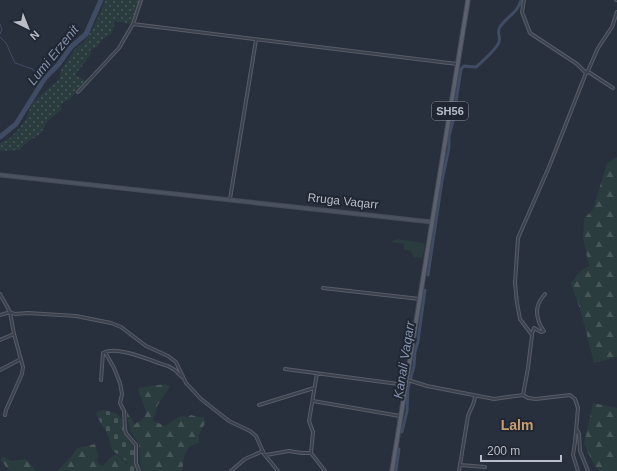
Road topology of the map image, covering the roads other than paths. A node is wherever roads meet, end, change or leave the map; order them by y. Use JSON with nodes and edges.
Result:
{"nodes":[{"id":1,"x":141,"y":0,"type":"edge"},
{"id":2,"x":468,"y":0,"type":"edge"},
{"id":3,"x":524,"y":0,"type":"edge"},
{"id":4,"x":617,"y":12,"type":"edge"},
{"id":5,"x":133,"y":24,"type":"junction"},
{"id":6,"x":256,"y":40,"type":"junction"},
{"id":7,"x":458,"y":65,"type":"junction"},
{"id":8,"x":587,"y":72,"type":"junction"},
{"id":9,"x":613,"y":88,"type":"dead end"},
{"id":10,"x":78,"y":92,"type":"dead end"},
{"id":11,"x":0,"y":175,"type":"edge"},
{"id":12,"x":230,"y":199,"type":"junction"},
{"id":13,"x":432,"y":222,"type":"junction"},
{"id":14,"x":323,"y":288,"type":"dead end"},
{"id":15,"x":0,"y":294,"type":"edge"},
{"id":16,"x":545,"y":294,"type":"dead end"},
{"id":17,"x":420,"y":299,"type":"junction"},
{"id":18,"x":10,"y":312,"type":"junction"},
{"id":19,"x":0,"y":315,"type":"edge"},
{"id":20,"x":14,"y":334,"type":"junction"},
{"id":21,"x":532,"y":335,"type":"junction"},
{"id":22,"x":0,"y":340,"type":"edge"},
{"id":23,"x":105,"y":352,"type":"junction"},
{"id":24,"x":21,"y":359,"type":"junction"},
{"id":25,"x":285,"y":369,"type":"dead end"},
{"id":26,"x":0,"y":370,"type":"edge"},
{"id":27,"x":317,"y":373,"type":"junction"},
{"id":28,"x":182,"y":377,"type":"junction"},
{"id":29,"x":101,"y":380,"type":"dead end"},
{"id":30,"x":409,"y":381,"type":"junction"},
{"id":31,"x":406,"y":385,"type":"junction"},
{"id":32,"x":314,"y":388,"type":"junction"},
{"id":33,"x":523,"y":395,"type":"junction"},
{"id":34,"x":475,"y":396,"type":"junction"},
{"id":35,"x":313,"y":402,"type":"junction"},
{"id":36,"x":259,"y":405,"type":"dead end"},
{"id":37,"x":5,"y":415,"type":"dead end"},
{"id":38,"x":401,"y":416,"type":"junction"},
{"id":39,"x":576,"y":430,"type":"junction"},
{"id":40,"x":263,"y":451,"type":"junction"},
{"id":41,"x":311,"y":453,"type":"junction"},
{"id":42,"x":266,"y":455,"type":"junction"},
{"id":43,"x":460,"y":465,"type":"junction"},
{"id":44,"x":485,"y":467,"type":"dead end"},
{"id":45,"x":138,"y":471,"type":"edge"},
{"id":46,"x":231,"y":471,"type":"edge"},
{"id":47,"x":278,"y":471,"type":"edge"},
{"id":48,"x":325,"y":471,"type":"edge"},
{"id":49,"x":392,"y":471,"type":"edge"},
{"id":50,"x":459,"y":471,"type":"edge"},
{"id":51,"x":578,"y":471,"type":"edge"},
{"id":52,"x":588,"y":471,"type":"edge"}],
"edges":[{"from":1,"to":5,"type":"street"},
{"from":2,"to":7,"type":"main road","number":"SH56"},
{"from":3,"to":8,"type":"street"},
{"from":4,"to":8,"type":"street"},
{"from":5,"to":6,"type":"street"},
{"from":5,"to":10,"type":"street"},
{"from":6,"to":7,"type":"street"},
{"from":6,"to":12,"type":"street"},
{"from":7,"to":13,"type":"main road","number":"SH56"},
{"from":8,"to":9,"type":"street"},
{"from":8,"to":21,"type":"street"},
{"from":11,"to":12,"type":"main road","name":"Rruga Vaqarr"},
{"from":12,"to":13,"type":"main road","name":"Rruga Vaqarr"},
{"from":13,"to":17,"type":"main road","number":"SH56"},
{"from":14,"to":17,"type":"street"},
{"from":15,"to":18,"type":"street"},
{"from":16,"to":21,"type":"street"},
{"from":17,"to":30,"type":"main road","number":"SH56"},
{"from":18,"to":19,"type":"street"},
{"from":18,"to":20,"type":"street"},
{"from":18,"to":28,"type":"street"},
{"from":20,"to":22,"type":"street"},
{"from":20,"to":24,"type":"street"},
{"from":21,"to":33,"type":"street"},
{"from":23,"to":28,"type":"street"},
{"from":23,"to":29,"type":"street"},
{"from":23,"to":45,"type":"street"},
{"from":24,"to":26,"type":"street"},
{"from":24,"to":37,"type":"street"},
{"from":25,"to":27,"type":"street"},
{"from":27,"to":31,"type":"street"},
{"from":27,"to":32,"type":"street"},
{"from":28,"to":40,"type":"street"},
{"from":30,"to":31,"type":"main road","number":"SH56"},
{"from":30,"to":34,"type":"street"},
{"from":31,"to":38,"type":"main road","number":"SH56"},
{"from":32,"to":35,"type":"street"},
{"from":32,"to":36,"type":"street"},
{"from":33,"to":34,"type":"street"},
{"from":33,"to":39,"type":"street"},
{"from":34,"to":43,"type":"street"},
{"from":35,"to":38,"type":"street"},
{"from":35,"to":41,"type":"street"},
{"from":38,"to":49,"type":"main road","number":"SH56"},
{"from":39,"to":51,"type":"street"},
{"from":39,"to":52,"type":"street"},
{"from":40,"to":42,"type":"street"},
{"from":40,"to":46,"type":"street"},
{"from":41,"to":42,"type":"street"},
{"from":41,"to":48,"type":"street"},
{"from":42,"to":47,"type":"street"},
{"from":43,"to":44,"type":"street"},
{"from":43,"to":50,"type":"street"}]}
